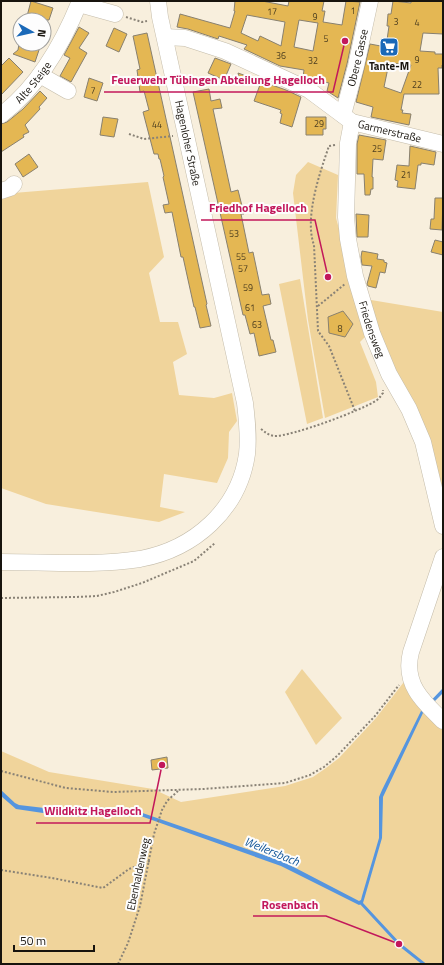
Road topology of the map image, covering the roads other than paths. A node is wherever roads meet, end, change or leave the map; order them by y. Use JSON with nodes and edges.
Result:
{"nodes":[{"id":1,"x":158,"y":1,"type":"edge"},
{"id":2,"x":370,"y":1,"type":"edge"},
{"id":3,"x":80,"y":2,"type":"edge"},
{"id":4,"x":115,"y":14,"type":"road end"},
{"id":5,"x":164,"y":37,"type":"junction"},
{"id":6,"x":40,"y":75,"type":"junction"},
{"id":7,"x":68,"y":91,"type":"dead end"},
{"id":8,"x":1,"y":115,"type":"edge"},
{"id":9,"x":348,"y":118,"type":"junction"},
{"id":10,"x":443,"y":144,"type":"edge"},
{"id":11,"x":442,"y":519,"type":"edge"},
{"id":12,"x":443,"y":557,"type":"edge"},
{"id":13,"x":1,"y":562,"type":"edge"},
{"id":14,"x":443,"y":721,"type":"edge"}],
"edges":[{"from":1,"to":5,"type":"street","name":"Hagenloher Straße"},
{"from":2,"to":9,"type":"street","name":"Obere Gasse"},
{"from":3,"to":4,"type":"street"},
{"from":3,"to":6,"type":"street","name":"Alte Steige"},
{"from":5,"to":9,"type":"street","name":"Garmerstraße"},
{"from":5,"to":13,"type":"street","name":"Hagenloher Straße"},
{"from":6,"to":7,"type":"street"},
{"from":6,"to":8,"type":"street","name":"Alte Steige"},
{"from":9,"to":10,"type":"street","name":"Garmerstraße"},
{"from":9,"to":11,"type":"street","name":"Friedensweg"},
{"from":12,"to":14,"type":"street"}]}
